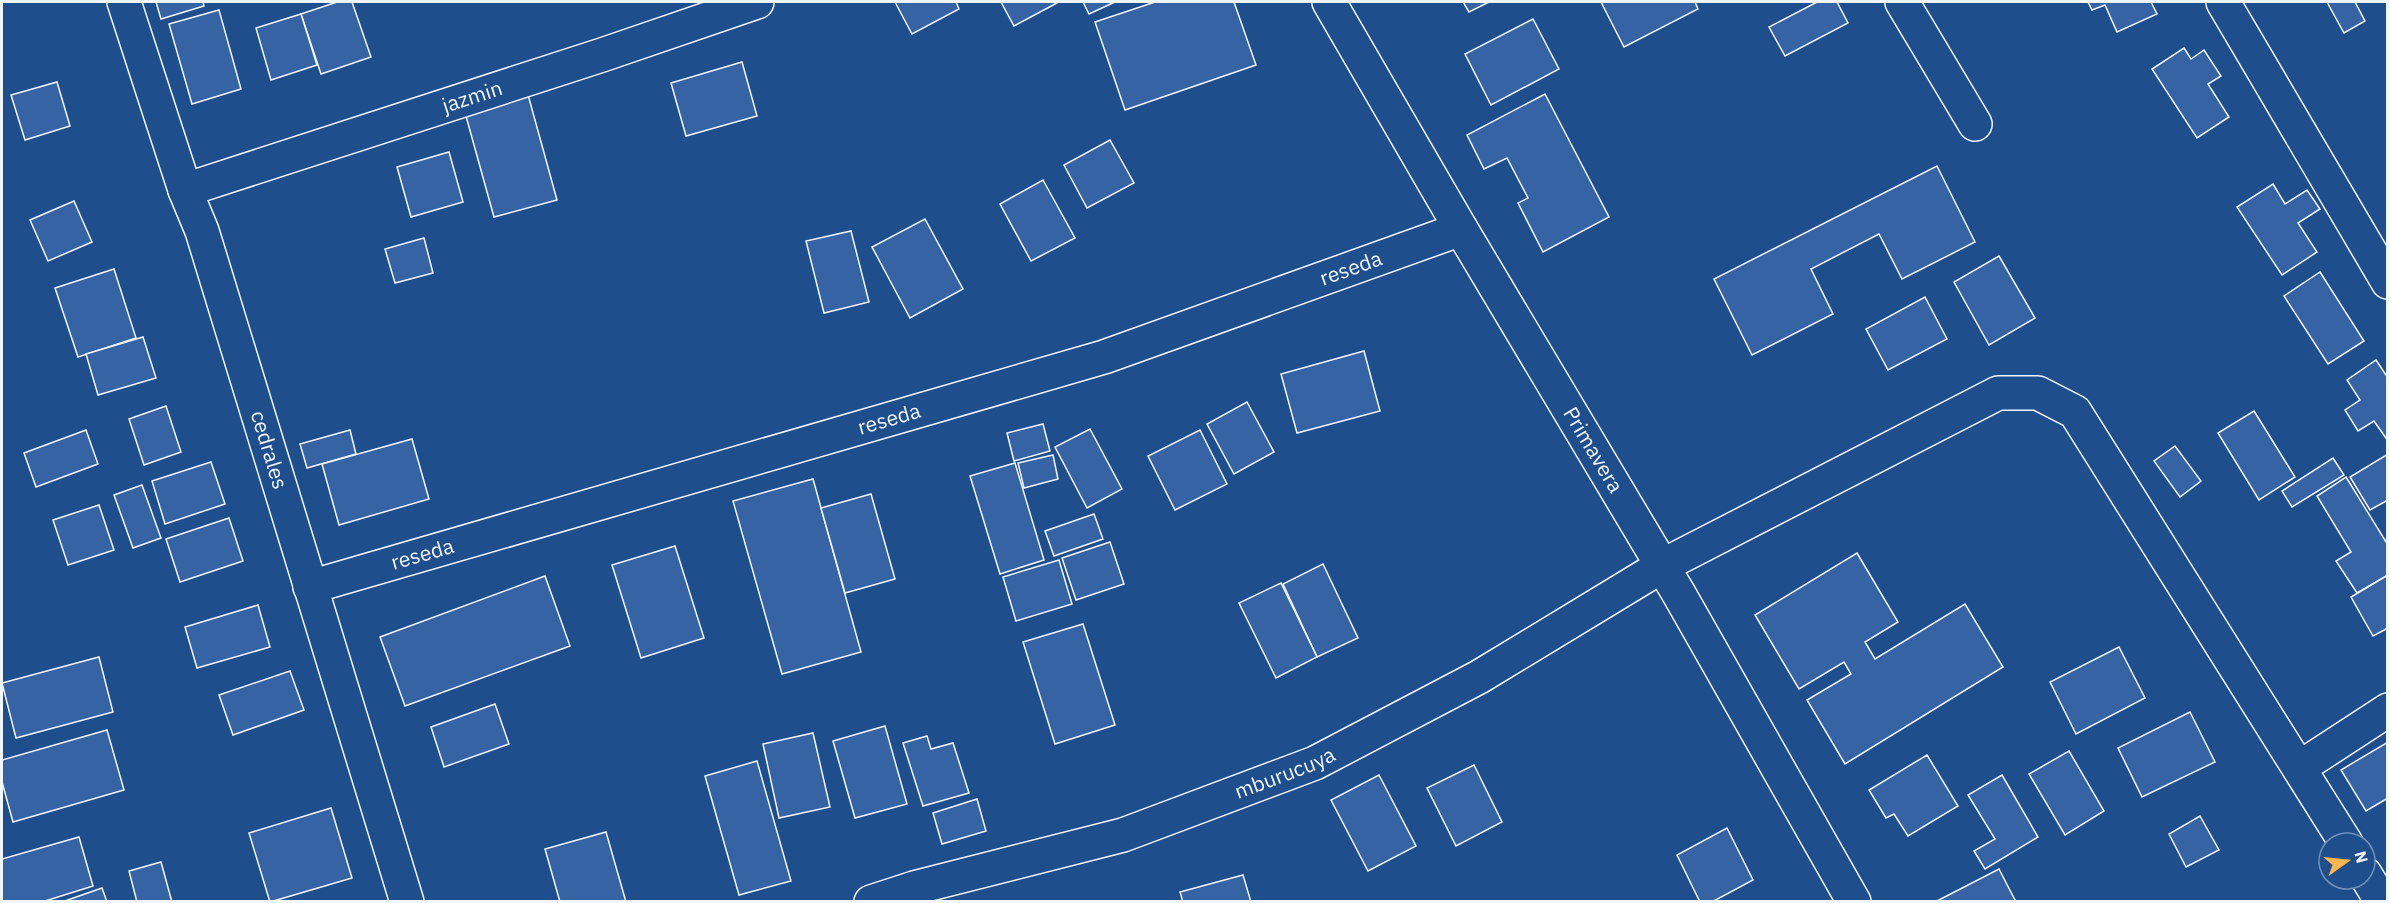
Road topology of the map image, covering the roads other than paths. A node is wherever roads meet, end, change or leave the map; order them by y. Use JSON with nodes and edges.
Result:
{"nodes":[{"id":1,"x":124,"y":2,"type":"edge"},
{"id":2,"x":757,"y":2,"type":"edge"},
{"id":3,"x":1329,"y":2,"type":"edge"},
{"id":4,"x":1902,"y":2,"type":"edge"},
{"id":5,"x":2223,"y":2,"type":"edge"},
{"id":6,"x":1975,"y":124,"type":"dead end"},
{"id":7,"x":185,"y":190,"type":"junction"},
{"id":8,"x":1461,"y":229,"type":"junction"},
{"id":9,"x":2388,"y":282,"type":"edge"},
{"id":10,"x":1662,"y":566,"type":"junction"},
{"id":11,"x":310,"y":587,"type":"junction"},
{"id":12,"x":2388,"y":710,"type":"edge"},
{"id":13,"x":2299,"y":768,"type":"junction"},
{"id":14,"x":2338,"y":831,"type":"edge"},
{"id":15,"x":407,"y":902,"type":"edge"},
{"id":16,"x":872,"y":902,"type":"edge"},
{"id":17,"x":1854,"y":902,"type":"edge"}],
"edges":[{"from":1,"to":7,"type":"street","name":"cedrales"},
{"from":2,"to":7,"type":"street","name":"jazmin"},
{"from":3,"to":8,"type":"street","name":"Primavera"},
{"from":4,"to":6,"type":"street"},
{"from":5,"to":9,"type":"street"},
{"from":7,"to":11,"type":"street","name":"cedrales"},
{"from":8,"to":10,"type":"street","name":"Primavera"},
{"from":8,"to":11,"type":"street","name":"reseda"},
{"from":10,"to":13,"type":"street","name":"mburucuya"},
{"from":10,"to":16,"type":"street","name":"mburucuya"},
{"from":10,"to":17,"type":"street","name":"Primavera"},
{"from":11,"to":15,"type":"street","name":"cedrales"},
{"from":12,"to":13,"type":"street"},
{"from":13,"to":14,"type":"street","name":"mburucuya"}]}
